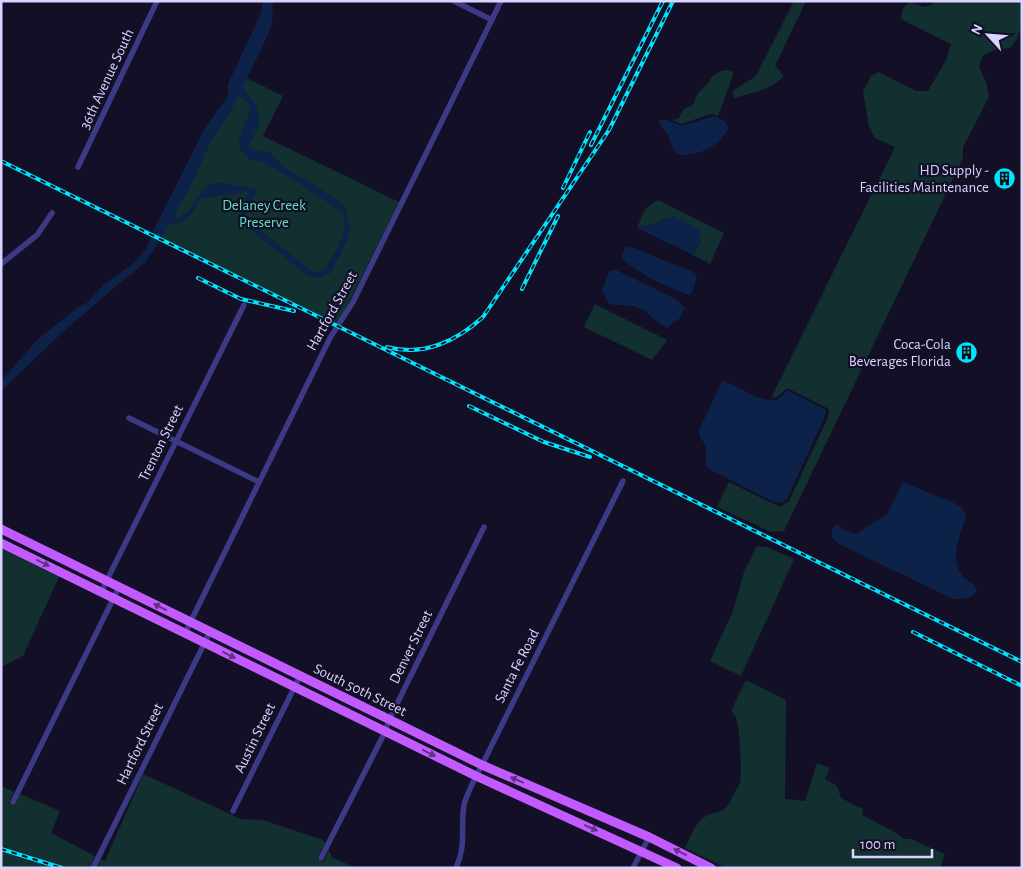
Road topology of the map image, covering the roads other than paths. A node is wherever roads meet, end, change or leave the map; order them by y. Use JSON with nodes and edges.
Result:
{"nodes":[{"id":1,"x":157,"y":1,"type":"edge"},
{"id":2,"x":454,"y":1,"type":"edge"},
{"id":3,"x":501,"y":1,"type":"edge"},
{"id":4,"x":492,"y":20,"type":"junction"},
{"id":5,"x":78,"y":168,"type":"dead end"},
{"id":6,"x":52,"y":213,"type":"dead end"},
{"id":7,"x":1,"y":264,"type":"edge"},
{"id":8,"x":244,"y":305,"type":"dead end"},
{"id":9,"x":129,"y":418,"type":"dead end"},
{"id":10,"x":175,"y":442,"type":"junction"},
{"id":11,"x":623,"y":481,"type":"dead end"},
{"id":12,"x":259,"y":482,"type":"junction"},
{"id":13,"x":484,"y":527,"type":"dead end"},
{"id":14,"x":1,"y":529,"type":"edge"},
{"id":15,"x":28,"y":542,"type":"junction"},
{"id":16,"x":1,"y":543,"type":"edge"},
{"id":17,"x":22,"y":554,"type":"junction"},
{"id":18,"x":107,"y":581,"type":"junction"},
{"id":19,"x":119,"y":587,"type":"junction"},
{"id":20,"x":101,"y":592,"type":"junction"},
{"id":21,"x":113,"y":598,"type":"junction"},
{"id":22,"x":191,"y":622,"type":"junction"},
{"id":23,"x":210,"y":632,"type":"junction"},
{"id":24,"x":185,"y":633,"type":"junction"},
{"id":25,"x":204,"y":643,"type":"junction"},
{"id":26,"x":300,"y":676,"type":"junction"},
{"id":27,"x":294,"y":687,"type":"junction"},
{"id":28,"x":389,"y":720,"type":"junction"},
{"id":29,"x":385,"y":732,"type":"junction"},
{"id":30,"x":482,"y":765,"type":"junction"},
{"id":31,"x":476,"y":776,"type":"junction"},
{"id":32,"x":13,"y":802,"type":"dead end"},
{"id":33,"x":233,"y":811,"type":"dead end"},
{"id":34,"x":648,"y":837,"type":"junction"},
{"id":35,"x":642,"y":851,"type":"junction"},
{"id":36,"x":321,"y":858,"type":"dead end"},
{"id":37,"x":93,"y":868,"type":"edge"},
{"id":38,"x":456,"y":868,"type":"edge"},
{"id":39,"x":633,"y":868,"type":"edge"},
{"id":40,"x":676,"y":868,"type":"edge"},
{"id":41,"x":711,"y":868,"type":"edge"}],
"edges":[{"from":1,"to":5,"type":"street","name":"36th Avenue South"},
{"from":2,"to":4,"type":"street"},
{"from":3,"to":4,"type":"street","name":"Hartford Street"},
{"from":4,"to":12,"type":"street","name":"Hartford Street"},
{"from":6,"to":7,"type":"street"},
{"from":8,"to":10,"type":"street","name":"Trenton Street"},
{"from":9,"to":10,"type":"street"},
{"from":10,"to":12,"type":"street"},
{"from":10,"to":18,"type":"street","name":"Trenton Street"},
{"from":11,"to":30,"type":"street","name":"Santa Fe Road"},
{"from":12,"to":22,"type":"street","name":"Hartford Street"},
{"from":13,"to":28,"type":"street","name":"Denver Street"},
{"from":14,"to":15,"type":"main road","name":"South 50th Street"},
{"from":15,"to":17,"type":"street"},
{"from":15,"to":18,"type":"main road","name":"South 50th Street"},
{"from":16,"to":17,"type":"main road","name":"South 50th Street"},
{"from":17,"to":20,"type":"main road","name":"South 50th Street","one_way":true},
{"from":18,"to":19,"type":"main road","name":"South 50th Street"},
{"from":18,"to":20,"type":"street","name":"Trenton Street"},
{"from":19,"to":21,"type":"street"},
{"from":22,"to":19,"type":"main road","name":"South 50th Street","one_way":true},
{"from":20,"to":21,"type":"main road","name":"South 50th Street"},
{"from":21,"to":24,"type":"main road","name":"South 50th Street"},
{"from":21,"to":32,"type":"street"},
{"from":22,"to":23,"type":"main road","name":"South 50th Street"},
{"from":22,"to":24,"type":"street","name":"Hartford Street"},
{"from":23,"to":25,"type":"street","name":"Hartford Street"},
{"from":23,"to":26,"type":"main road","name":"South 50th Street"},
{"from":24,"to":25,"type":"main road","name":"South 50th Street"},
{"from":25,"to":27,"type":"main road","name":"South 50th Street","one_way":true},
{"from":25,"to":37,"type":"street","name":"Hartford Street"},
{"from":26,"to":27,"type":"street","name":"Austin Street"},
{"from":26,"to":28,"type":"main road","name":"South 50th Street"},
{"from":27,"to":29,"type":"main road","name":"South 50th Street"},
{"from":27,"to":33,"type":"street","name":"Austin Street"},
{"from":28,"to":29,"type":"street","name":"Denver Street"},
{"from":28,"to":30,"type":"main road","name":"South 50th Street"},
{"from":29,"to":31,"type":"main road","name":"South 50th Street","one_way":true},
{"from":29,"to":36,"type":"street","name":"Denver Street"},
{"from":30,"to":31,"type":"street","name":"Santa Fe Road"},
{"from":34,"to":30,"type":"main road","name":"South 50th Street","one_way":true},
{"from":31,"to":35,"type":"main road","name":"South 50th Street","one_way":true},
{"from":31,"to":38,"type":"street","name":"Santa Fe Road"},
{"from":34,"to":35,"type":"street"},
{"from":41,"to":34,"type":"main road","name":"South 50th Street","one_way":true},
{"from":35,"to":39,"type":"street"},
{"from":35,"to":40,"type":"main road","name":"South 50th Street"}]}
